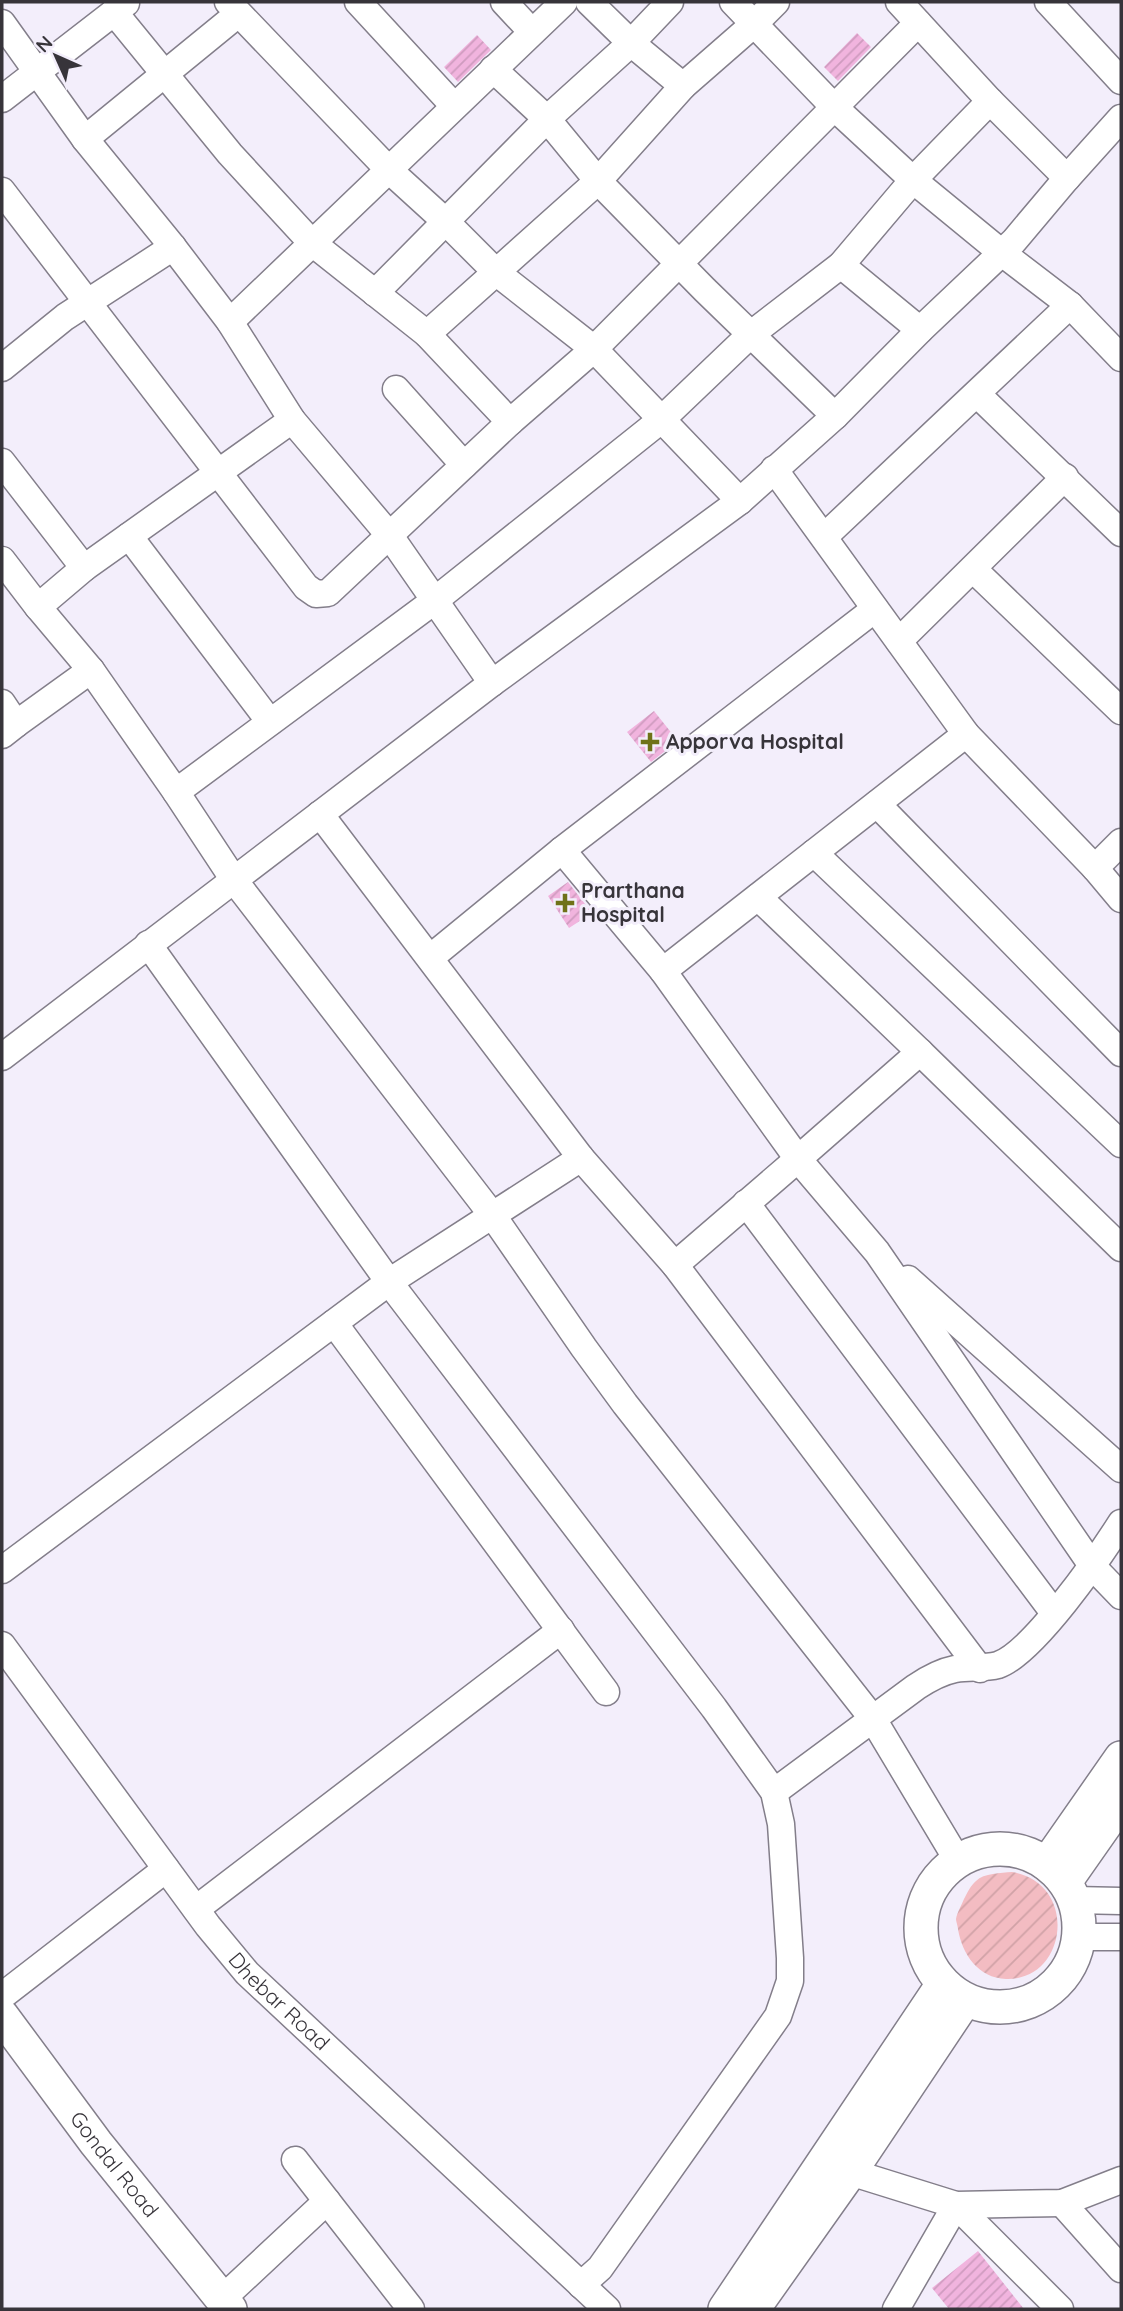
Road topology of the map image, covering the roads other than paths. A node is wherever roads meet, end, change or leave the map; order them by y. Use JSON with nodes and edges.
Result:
{"nodes":[{"id":1,"x":358,"y":2,"type":"edge"},
{"id":2,"x":504,"y":2,"type":"edge"},
{"id":3,"x":564,"y":2,"type":"edge"},
{"id":4,"x":589,"y":2,"type":"edge"},
{"id":5,"x":670,"y":2,"type":"edge"},
{"id":6,"x":733,"y":2,"type":"edge"},
{"id":7,"x":776,"y":2,"type":"edge"},
{"id":8,"x":899,"y":2,"type":"edge"},
{"id":9,"x":1048,"y":2,"type":"edge"},
{"id":10,"x":121,"y":7,"type":"edge"},
{"id":11,"x":233,"y":8,"type":"edge"},
{"id":12,"x":2,"y":23,"type":"edge"},
{"id":13,"x":918,"y":23,"type":"junction"},
{"id":14,"x":754,"y":24,"type":"junction"},
{"id":15,"x":532,"y":32,"type":"junction"},
{"id":16,"x":631,"y":43,"type":"junction"},
{"id":17,"x":494,"y":69,"type":"junction"},
{"id":18,"x":38,"y":72,"type":"junction"},
{"id":19,"x":163,"y":74,"type":"junction"},
{"id":20,"x":1121,"y":82,"type":"edge"},
{"id":21,"x":683,"y":86,"type":"junction"},
{"id":22,"x":2,"y":99,"type":"edge"},
{"id":23,"x":990,"y":102,"type":"junction"},
{"id":24,"x":454,"y":106,"type":"junction"},
{"id":25,"x":834,"y":107,"type":"junction"},
{"id":26,"x":1121,"y":118,"type":"edge"},
{"id":27,"x":547,"y":119,"type":"junction"},
{"id":28,"x":85,"y":139,"type":"junction"},
{"id":29,"x":389,"y":170,"type":"junction"},
{"id":30,"x":1067,"y":178,"type":"junction"},
{"id":31,"x":913,"y":180,"type":"junction"},
{"id":32,"x":598,"y":181,"type":"junction"},
{"id":33,"x":2,"y":191,"type":"edge"},
{"id":34,"x":445,"y":221,"type":"junction"},
{"id":35,"x":311,"y":242,"type":"junction"},
{"id":36,"x":173,"y":247,"type":"junction"},
{"id":37,"x":1002,"y":253,"type":"junction"},
{"id":38,"x":679,"y":262,"type":"junction"},
{"id":39,"x":841,"y":265,"type":"junction"},
{"id":40,"x":497,"y":273,"type":"junction"},
{"id":41,"x":375,"y":293,"type":"junction"},
{"id":42,"x":87,"y":303,"type":"junction"},
{"id":43,"x":1070,"y":305,"type":"junction"},
{"id":44,"x":230,"y":322,"type":"junction"},
{"id":45,"x":920,"y":330,"type":"junction"},
{"id":46,"x":427,"y":334,"type":"junction"},
{"id":47,"x":750,"y":335,"type":"junction"},
{"id":48,"x":594,"y":349,"type":"junction"},
{"id":49,"x":1120,"y":353,"type":"edge"},
{"id":50,"x":2,"y":368,"type":"edge"},
{"id":51,"x":396,"y":389,"type":"dead end"},
{"id":52,"x":977,"y":394,"type":"junction"},
{"id":53,"x":835,"y":416,"type":"junction"},
{"id":54,"x":292,"y":420,"type":"junction"},
{"id":55,"x":661,"y":420,"type":"junction"},
{"id":56,"x":510,"y":422,"type":"junction"},
{"id":57,"x":2,"y":462,"type":"edge"},
{"id":58,"x":464,"y":466,"type":"junction"},
{"id":59,"x":775,"y":469,"type":"junction"},
{"id":60,"x":219,"y":473,"type":"junction"},
{"id":61,"x":1065,"y":477,"type":"junction"},
{"id":62,"x":740,"y":501,"type":"junction"},
{"id":63,"x":1121,"y":533,"type":"edge"},
{"id":64,"x":129,"y":536,"type":"junction"},
{"id":65,"x":390,"y":536,"type":"junction"},
{"id":66,"x":824,"y":537,"type":"junction"},
{"id":67,"x":2,"y":560,"type":"edge"},
{"id":68,"x":84,"y":568,"type":"junction"},
{"id":69,"x":973,"y":569,"type":"junction"},
{"id":70,"x":434,"y":601,"type":"junction"},
{"id":71,"x":38,"y":607,"type":"junction"},
{"id":72,"x":875,"y":608,"type":"junction"},
{"id":73,"x":899,"y":641,"type":"junction"},
{"id":74,"x":91,"y":670,"type":"junction"},
{"id":75,"x":492,"y":683,"type":"junction"},
{"id":76,"x":1121,"y":711,"type":"edge"},
{"id":77,"x":7,"y":721,"type":"edge"},
{"id":78,"x":270,"y":722,"type":"junction"},
{"id":79,"x":966,"y":734,"type":"junction"},
{"id":80,"x":176,"y":793,"type":"junction"},
{"id":81,"x":877,"y":804,"type":"junction"},
{"id":82,"x":320,"y":814,"type":"junction"},
{"id":83,"x":1121,"y":842,"type":"edge"},
{"id":84,"x":562,"y":850,"type":"junction"},
{"id":85,"x":814,"y":853,"type":"junction"},
{"id":86,"x":1095,"y":868,"type":"junction"},
{"id":87,"x":234,"y":880,"type":"junction"},
{"id":88,"x":758,"y":897,"type":"junction"},
{"id":89,"x":1121,"y":899,"type":"edge"},
{"id":90,"x":148,"y":944,"type":"junction"},
{"id":91,"x":430,"y":958,"type":"junction"},
{"id":92,"x":663,"y":971,"type":"junction"},
{"id":93,"x":920,"y":1052,"type":"junction"},
{"id":94,"x":1121,"y":1053,"type":"edge"},
{"id":95,"x":2,"y":1058,"type":"edge"},
{"id":96,"x":1121,"y":1144,"type":"edge"},
{"id":97,"x":581,"y":1158,"type":"junction"},
{"id":98,"x":798,"y":1159,"type":"junction"},
{"id":99,"x":746,"y":1203,"type":"junction"},
{"id":100,"x":494,"y":1216,"type":"junction"},
{"id":101,"x":1121,"y":1248,"type":"edge"},
{"id":102,"x":877,"y":1252,"type":"junction"},
{"id":103,"x":675,"y":1265,"type":"junction"},
{"id":104,"x":389,"y":1282,"type":"junction"},
{"id":105,"x":334,"y":1323,"type":"junction"},
{"id":106,"x":1121,"y":1469,"type":"edge"},
{"id":107,"x":1121,"y":1523,"type":"edge"},
{"id":108,"x":1093,"y":1567,"type":"junction"},
{"id":109,"x":2,"y":1570,"type":"edge"},
{"id":110,"x":1121,"y":1596,"type":"edge"},
{"id":111,"x":1054,"y":1613,"type":"junction"},
{"id":112,"x":561,"y":1630,"type":"junction"},
{"id":113,"x":2,"y":1646,"type":"edge"},
{"id":114,"x":980,"y":1669,"type":"junction"},
{"id":115,"x":606,"y":1692,"type":"dead end"},
{"id":116,"x":873,"y":1719,"type":"junction"},
{"id":117,"x":1121,"y":1758,"type":"edge"},
{"id":118,"x":774,"y":1792,"type":"junction"},
{"id":119,"x":1121,"y":1802,"type":"edge"},
{"id":120,"x":958,"y":1861,"type":"junction"},
{"id":121,"x":166,"y":1869,"type":"junction"},
{"id":122,"x":1062,"y":1882,"type":"junction"},
{"id":123,"x":1121,"y":1901,"type":"edge"},
{"id":124,"x":196,"y":1909,"type":"junction"},
{"id":125,"x":1078,"y":1937,"type":"junction"},
{"id":126,"x":1121,"y":1937,"type":"edge"},
{"id":127,"x":954,"y":1992,"type":"junction"},
{"id":128,"x":2,"y":1996,"type":"edge"},
{"id":129,"x":2,"y":2016,"type":"edge"},
{"id":130,"x":2,"y":2054,"type":"edge"},
{"id":131,"x":295,"y":2160,"type":"dead end"},
{"id":132,"x":850,"y":2172,"type":"junction"},
{"id":133,"x":1121,"y":2180,"type":"edge"},
{"id":134,"x":327,"y":2201,"type":"junction"},
{"id":135,"x":1062,"y":2203,"type":"junction"},
{"id":136,"x":956,"y":2205,"type":"junction"},
{"id":137,"x":1121,"y":2269,"type":"edge"},
{"id":138,"x":581,"y":2285,"type":"junction"},
{"id":139,"x":217,"y":2306,"type":"edge"},
{"id":140,"x":411,"y":2309,"type":"edge"},
{"id":141,"x":607,"y":2309,"type":"edge"},
{"id":142,"x":724,"y":2309,"type":"edge"},
{"id":143,"x":753,"y":2309,"type":"edge"},
{"id":144,"x":896,"y":2309,"type":"edge"},
{"id":145,"x":1060,"y":2309,"type":"edge"}],
"edges":[{"from":1,"to":24,"type":"street"},
{"from":2,"to":15,"type":"street"},
{"from":3,"to":15,"type":"street"},
{"from":4,"to":16,"type":"street"},
{"from":5,"to":16,"type":"street"},
{"from":6,"to":14,"type":"street"},
{"from":7,"to":14,"type":"street"},
{"from":8,"to":13,"type":"street"},
{"from":9,"to":20,"type":"street"},
{"from":10,"to":18,"type":"street"},
{"from":10,"to":19,"type":"street"},
{"from":11,"to":19,"type":"street"},
{"from":11,"to":29,"type":"street"},
{"from":12,"to":18,"type":"street"},
{"from":13,"to":23,"type":"street"},
{"from":13,"to":25,"type":"street"},
{"from":14,"to":21,"type":"street"},
{"from":14,"to":25,"type":"street"},
{"from":15,"to":17,"type":"street"},
{"from":16,"to":21,"type":"street"},
{"from":16,"to":27,"type":"street"},
{"from":17,"to":24,"type":"street"},
{"from":17,"to":27,"type":"street"},
{"from":18,"to":22,"type":"street"},
{"from":18,"to":28,"type":"street"},
{"from":19,"to":28,"type":"street"},
{"from":19,"to":35,"type":"street"},
{"from":21,"to":32,"type":"street"},
{"from":23,"to":30,"type":"street"},
{"from":23,"to":31,"type":"street"},
{"from":24,"to":29,"type":"street"},
{"from":25,"to":31,"type":"street"},
{"from":25,"to":38,"type":"street"},
{"from":26,"to":30,"type":"street"},
{"from":27,"to":32,"type":"street"},
{"from":27,"to":34,"type":"street"},
{"from":28,"to":36,"type":"street"},
{"from":29,"to":34,"type":"street"},
{"from":29,"to":35,"type":"street"},
{"from":30,"to":37,"type":"street"},
{"from":31,"to":37,"type":"street"},
{"from":31,"to":39,"type":"street"},
{"from":32,"to":38,"type":"street"},
{"from":32,"to":40,"type":"street"},
{"from":33,"to":42,"type":"street"},
{"from":34,"to":40,"type":"street"},
{"from":34,"to":41,"type":"street"},
{"from":35,"to":41,"type":"street"},
{"from":35,"to":44,"type":"street"},
{"from":36,"to":42,"type":"street"},
{"from":36,"to":44,"type":"street"},
{"from":37,"to":43,"type":"street"},
{"from":37,"to":45,"type":"street"},
{"from":38,"to":47,"type":"street"},
{"from":38,"to":48,"type":"street"},
{"from":39,"to":45,"type":"street"},
{"from":39,"to":47,"type":"street"},
{"from":40,"to":46,"type":"street"},
{"from":40,"to":48,"type":"street"},
{"from":41,"to":46,"type":"street"},
{"from":42,"to":50,"type":"street"},
{"from":42,"to":60,"type":"street"},
{"from":43,"to":49,"type":"street"},
{"from":43,"to":52,"type":"street"},
{"from":44,"to":54,"type":"street"},
{"from":45,"to":53,"type":"street"},
{"from":46,"to":56,"type":"street"},
{"from":47,"to":53,"type":"street"},
{"from":47,"to":55,"type":"street"},
{"from":48,"to":55,"type":"street"},
{"from":48,"to":56,"type":"street"},
{"from":51,"to":58,"type":"street"},
{"from":52,"to":61,"type":"street"},
{"from":52,"to":66,"type":"street"},
{"from":53,"to":59,"type":"street"},
{"from":54,"to":60,"type":"street"},
{"from":54,"to":65,"type":"street"},
{"from":55,"to":62,"type":"street"},
{"from":55,"to":70,"type":"street"},
{"from":56,"to":58,"type":"street"},
{"from":57,"to":68,"type":"street"},
{"from":58,"to":65,"type":"street"},
{"from":59,"to":62,"type":"street"},
{"from":59,"to":66,"type":"street"},
{"from":60,"to":64,"type":"street"},
{"from":60,"to":65,"type":"street"},
{"from":61,"to":63,"type":"street"},
{"from":61,"to":69,"type":"street"},
{"from":62,"to":75,"type":"street"},
{"from":64,"to":68,"type":"street"},
{"from":64,"to":78,"type":"street"},
{"from":65,"to":70,"type":"street"},
{"from":66,"to":72,"type":"street"},
{"from":67,"to":71,"type":"street"},
{"from":68,"to":71,"type":"street"},
{"from":69,"to":73,"type":"street"},
{"from":69,"to":76,"type":"street"},
{"from":70,"to":75,"type":"street"},
{"from":70,"to":78,"type":"street"},
{"from":71,"to":74,"type":"street"},
{"from":72,"to":73,"type":"street"},
{"from":72,"to":84,"type":"street"},
{"from":73,"to":79,"type":"street"},
{"from":74,"to":77,"type":"street"},
{"from":74,"to":80,"type":"street"},
{"from":75,"to":82,"type":"street"},
{"from":78,"to":80,"type":"street"},
{"from":79,"to":81,"type":"street"},
{"from":79,"to":86,"type":"street"},
{"from":80,"to":87,"type":"street"},
{"from":81,"to":85,"type":"street"},
{"from":81,"to":94,"type":"street"},
{"from":82,"to":87,"type":"street"},
{"from":82,"to":91,"type":"street"},
{"from":83,"to":86,"type":"street"},
{"from":84,"to":91,"type":"street"},
{"from":84,"to":92,"type":"street"},
{"from":85,"to":88,"type":"street"},
{"from":85,"to":96,"type":"street"},
{"from":86,"to":89,"type":"street"},
{"from":87,"to":90,"type":"street"},
{"from":87,"to":100,"type":"street"},
{"from":88,"to":92,"type":"street"},
{"from":88,"to":93,"type":"street"},
{"from":90,"to":95,"type":"street"},
{"from":90,"to":104,"type":"street"},
{"from":91,"to":97,"type":"street"},
{"from":92,"to":98,"type":"street"},
{"from":93,"to":98,"type":"street"},
{"from":93,"to":101,"type":"street"},
{"from":97,"to":100,"type":"street"},
{"from":97,"to":103,"type":"street"},
{"from":98,"to":99,"type":"street"},
{"from":98,"to":102,"type":"street"},
{"from":99,"to":103,"type":"street"},
{"from":99,"to":111,"type":"street"},
{"from":100,"to":104,"type":"street"},
{"from":100,"to":116,"type":"street"},
{"from":102,"to":106,"type":"street"},
{"from":102,"to":108,"type":"street"},
{"from":103,"to":114,"type":"street"},
{"from":104,"to":105,"type":"street"},
{"from":104,"to":118,"type":"street"},
{"from":105,"to":109,"type":"street"},
{"from":105,"to":112,"type":"street"},
{"from":107,"to":108,"type":"street"},
{"from":108,"to":110,"type":"street"},
{"from":108,"to":111,"type":"street"},
{"from":111,"to":114,"type":"street"},
{"from":112,"to":115,"type":"street"},
{"from":112,"to":124,"type":"street"},
{"from":113,"to":121,"type":"street","name":"Dhebar Road"},
{"from":114,"to":116,"type":"street"},
{"from":116,"to":118,"type":"street"},
{"from":116,"to":120,"type":"street"},
{"from":117,"to":122,"type":"main road"},
{"from":118,"to":138,"type":"street"},
{"from":119,"to":122,"type":"main road"},
{"from":120,"to":122,"type":"main road"},
{"from":120,"to":127,"type":"main road"},
{"from":121,"to":124,"type":"street","name":"Dhebar Road"},
{"from":121,"to":128,"type":"street"},
{"from":122,"to":123,"type":"street"},
{"from":122,"to":125,"type":"main road"},
{"from":124,"to":138,"type":"street","name":"Dhebar Road"},
{"from":125,"to":126,"type":"street"},
{"from":125,"to":127,"type":"main road"},
{"from":127,"to":132,"type":"main road"},
{"from":127,"to":142,"type":"main road"},
{"from":129,"to":139,"type":"main road","name":"Gondal Road"},
{"from":130,"to":139,"type":"main road","name":"Gondal Road"},
{"from":131,"to":134,"type":"street"},
{"from":132,"to":136,"type":"street"},
{"from":132,"to":143,"type":"main road"},
{"from":133,"to":135,"type":"street"},
{"from":134,"to":139,"type":"street"},
{"from":134,"to":140,"type":"street"},
{"from":135,"to":136,"type":"street"},
{"from":135,"to":137,"type":"street"},
{"from":136,"to":144,"type":"street"},
{"from":136,"to":145,"type":"street"},
{"from":138,"to":141,"type":"street","name":"Dhebar Road"}]}
